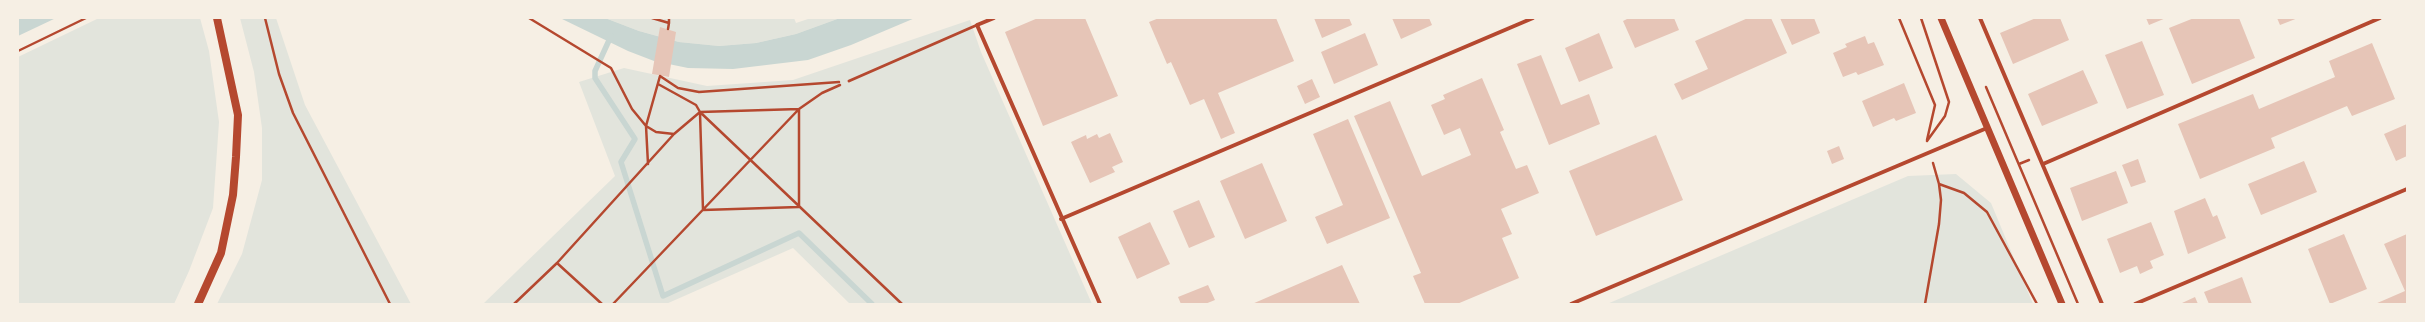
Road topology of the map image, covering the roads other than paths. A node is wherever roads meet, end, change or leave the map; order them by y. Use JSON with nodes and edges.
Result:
{"nodes":[{"id":1,"x":218,"y":18,"type":"edge"},
{"id":2,"x":994,"y":18,"type":"edge"},
{"id":3,"x":1533,"y":18,"type":"edge"},
{"id":4,"x":1980,"y":18,"type":"edge"},
{"id":5,"x":2380,"y":18,"type":"edge"},
{"id":6,"x":1943,"y":19,"type":"edge"},
{"id":7,"x":977,"y":25,"type":"junction"},
{"id":8,"x":849,"y":81,"type":"road end"},
{"id":9,"x":1987,"y":128,"type":"junction"},
{"id":10,"x":2043,"y":164,"type":"junction"},
{"id":11,"x":2407,"y":189,"type":"edge"},
{"id":12,"x":1062,"y":219,"type":"junction"},
{"id":13,"x":198,"y":304,"type":"edge"},
{"id":14,"x":1100,"y":304,"type":"edge"},
{"id":15,"x":1571,"y":304,"type":"edge"},
{"id":16,"x":2062,"y":304,"type":"edge"},
{"id":17,"x":2102,"y":304,"type":"edge"},
{"id":18,"x":2135,"y":304,"type":"edge"}],
"edges":[{"from":1,"to":13,"type":"main road"},
{"from":2,"to":7,"type":"street"},
{"from":3,"to":12,"type":"street"},
{"from":4,"to":10,"type":"street"},
{"from":5,"to":10,"type":"street"},
{"from":6,"to":9,"type":"street"},
{"from":7,"to":8,"type":"lane"},
{"from":7,"to":12,"type":"street"},
{"from":9,"to":15,"type":"street"},
{"from":9,"to":16,"type":"street"},
{"from":10,"to":17,"type":"street"},
{"from":11,"to":18,"type":"street"},
{"from":12,"to":14,"type":"street"}]}
